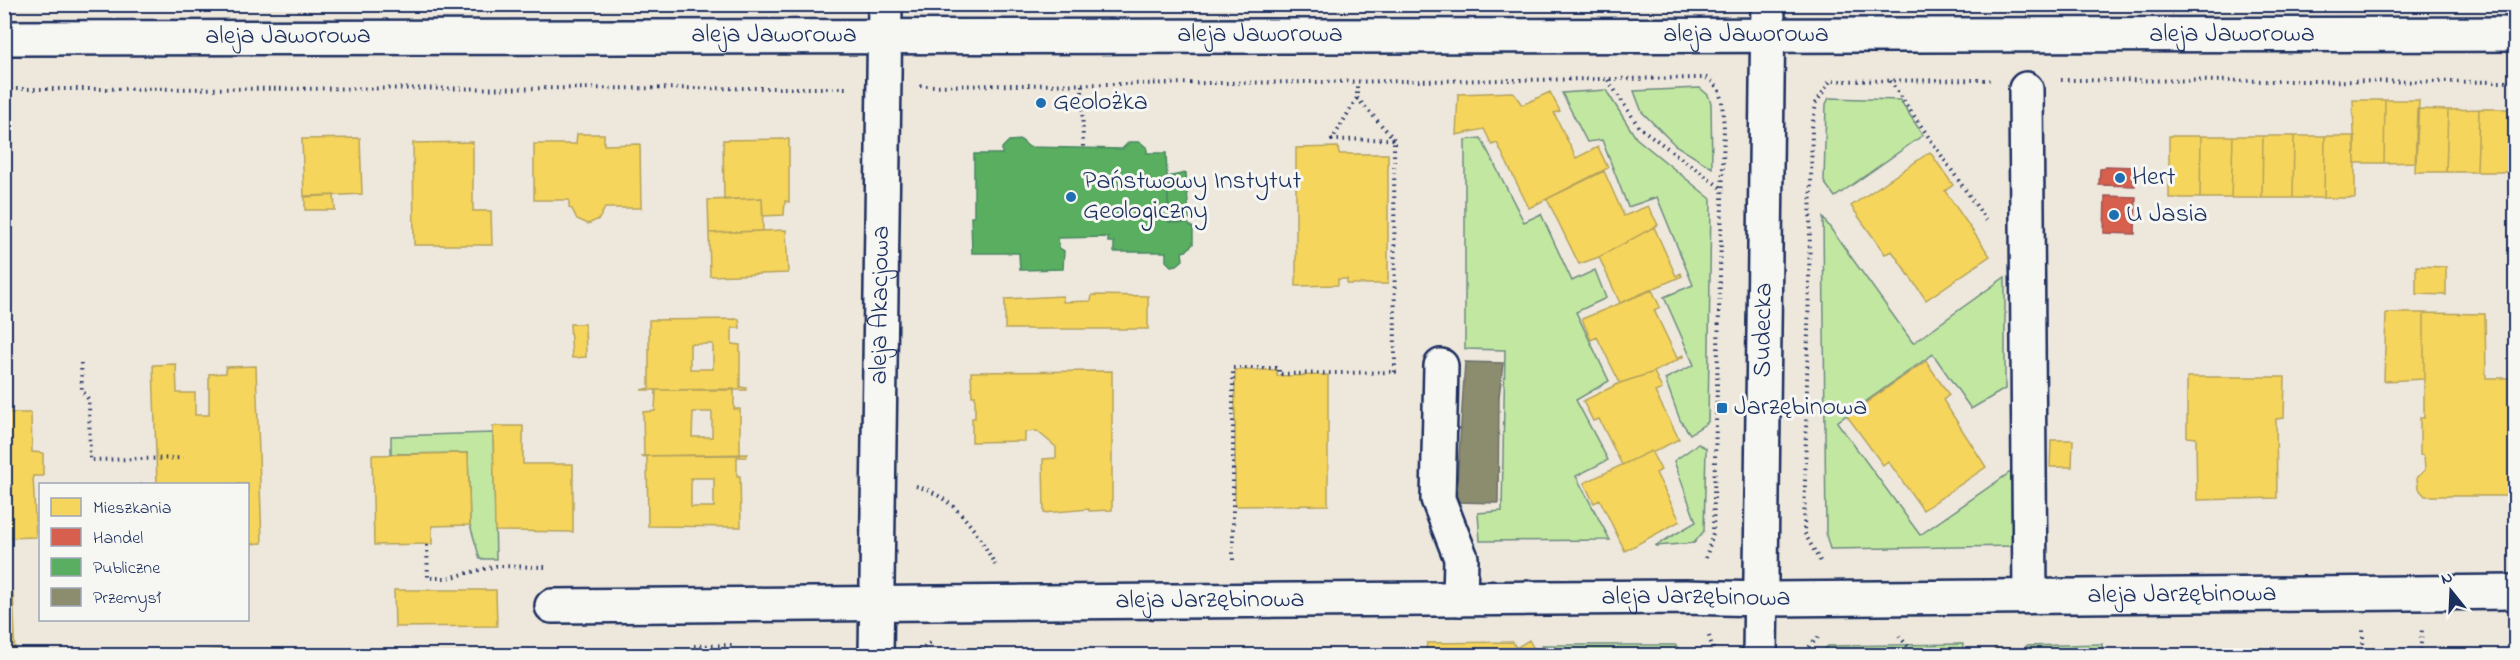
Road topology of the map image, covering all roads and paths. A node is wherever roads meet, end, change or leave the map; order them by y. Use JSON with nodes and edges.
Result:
{"nodes":[{"id":1,"x":885,"y":4,"type":"edge"},
{"id":2,"x":1768,"y":20,"type":"edge"},
{"id":3,"x":2516,"y":34,"type":"edge"},
{"id":4,"x":833,"y":36,"type":"junction"},
{"id":5,"x":884,"y":37,"type":"junction"},
{"id":6,"x":4,"y":38,"type":"edge"},
{"id":7,"x":1608,"y":79,"type":"junction"},
{"id":8,"x":1889,"y":80,"type":"junction"},
{"id":9,"x":1992,"y":80,"type":"dead end"},
{"id":10,"x":1357,"y":82,"type":"junction"},
{"id":11,"x":2516,"y":82,"type":"edge"},
{"id":12,"x":2038,"y":84,"type":"joint"},
{"id":13,"x":1082,"y":85,"type":"junction"},
{"id":14,"x":885,"y":87,"type":"junction"},
{"id":15,"x":847,"y":88,"type":"junction"},
{"id":16,"x":4,"y":89,"type":"edge"},
{"id":17,"x":1357,"y":98,"type":"junction"},
{"id":18,"x":847,"y":99,"type":"dead end"},
{"id":19,"x":1394,"y":139,"type":"junction"},
{"id":20,"x":1083,"y":147,"type":"dead end"},
{"id":21,"x":1724,"y":190,"type":"junction"},
{"id":22,"x":1995,"y":233,"type":"dead end"},
{"id":23,"x":81,"y":363,"type":"dead end"},
{"id":24,"x":1441,"y":366,"type":"dead end"},
{"id":25,"x":183,"y":458,"type":"dead end"},
{"id":26,"x":913,"y":486,"type":"dead end"},
{"id":27,"x":427,"y":544,"type":"dead end"},
{"id":28,"x":1695,"y":557,"type":"dead end"},
{"id":29,"x":1707,"y":557,"type":"junction"},
{"id":30,"x":1221,"y":561,"type":"dead end"},
{"id":31,"x":546,"y":567,"type":"dead end"},
{"id":32,"x":990,"y":569,"type":"dead end"},
{"id":33,"x":2516,"y":592,"type":"edge"},
{"id":34,"x":2030,"y":595,"type":"junction"},
{"id":35,"x":1822,"y":597,"type":"junction"},
{"id":36,"x":1700,"y":598,"type":"junction"},
{"id":37,"x":1460,"y":599,"type":"junction"},
{"id":38,"x":1761,"y":599,"type":"junction"},
{"id":39,"x":877,"y":605,"type":"junction"},
{"id":40,"x":552,"y":606,"type":"dead end"},
{"id":41,"x":2363,"y":628,"type":"dead end"},
{"id":42,"x":2422,"y":628,"type":"dead end"},
{"id":43,"x":1893,"y":629,"type":"dead end"},
{"id":44,"x":876,"y":656,"type":"edge"},
{"id":45,"x":1715,"y":656,"type":"edge"},
{"id":46,"x":1760,"y":656,"type":"edge"},
{"id":47,"x":1801,"y":656,"type":"edge"},
{"id":48,"x":1916,"y":656,"type":"edge"},
{"id":49,"x":2363,"y":656,"type":"edge"},
{"id":50,"x":2420,"y":656,"type":"edge"}],
"edges":[{"from":1,"to":5,"type":"street","name":"aleja Akacjowa"},
{"from":2,"to":3,"type":"street","name":"aleja Jaworowa"},
{"from":2,"to":5,"type":"street","name":"aleja Jaworowa"},
{"from":2,"to":38,"type":"street","name":"Sudecka"},
{"from":4,"to":5,"type":"street","name":"aleja Jaworowa"},
{"from":4,"to":6,"type":"street","name":"aleja Jaworowa"},
{"from":4,"to":15,"type":"path"},
{"from":5,"to":14,"type":"street","name":"aleja Akacjowa"},
{"from":7,"to":10,"type":"path"},
{"from":7,"to":21,"type":"path"},
{"from":7,"to":21,"type":"path"},
{"from":8,"to":9,"type":"path"},
{"from":8,"to":22,"type":"path"},
{"from":8,"to":35,"type":"path"},
{"from":10,"to":13,"type":"path"},
{"from":10,"to":17,"type":"path"},
{"from":11,"to":12,"type":"path"},
{"from":12,"to":34,"type":"street"},
{"from":13,"to":14,"type":"path"},
{"from":13,"to":20,"type":"path"},
{"from":14,"to":15,"type":"path"},
{"from":14,"to":39,"type":"street","name":"aleja Akacjowa"},
{"from":15,"to":16,"type":"path"},
{"from":15,"to":18,"type":"path"},
{"from":17,"to":19,"type":"path"},
{"from":17,"to":19,"type":"path"},
{"from":19,"to":30,"type":"path"},
{"from":21,"to":29,"type":"path"},
{"from":23,"to":25,"type":"path"},
{"from":24,"to":37,"type":"street"},
{"from":26,"to":32,"type":"path"},
{"from":27,"to":31,"type":"path"},
{"from":28,"to":29,"type":"path"},
{"from":29,"to":36,"type":"path"},
{"from":33,"to":34,"type":"street","name":"aleja Jarzębinowa"},
{"from":34,"to":35,"type":"street","name":"aleja Jarzębinowa"},
{"from":35,"to":38,"type":"street","name":"aleja Jarzębinowa"},
{"from":35,"to":47,"type":"path"},
{"from":36,"to":37,"type":"street","name":"aleja Jarzębinowa"},
{"from":36,"to":38,"type":"street","name":"aleja Jarzębinowa"},
{"from":36,"to":45,"type":"path"},
{"from":37,"to":39,"type":"street","name":"aleja Jarzębinowa"},
{"from":38,"to":46,"type":"street","name":"Sudecka"},
{"from":39,"to":40,"type":"street"},
{"from":39,"to":44,"type":"street","name":"aleja Akacjowa"},
{"from":41,"to":49,"type":"path"},
{"from":42,"to":50,"type":"path"},
{"from":43,"to":48,"type":"path"}]}
